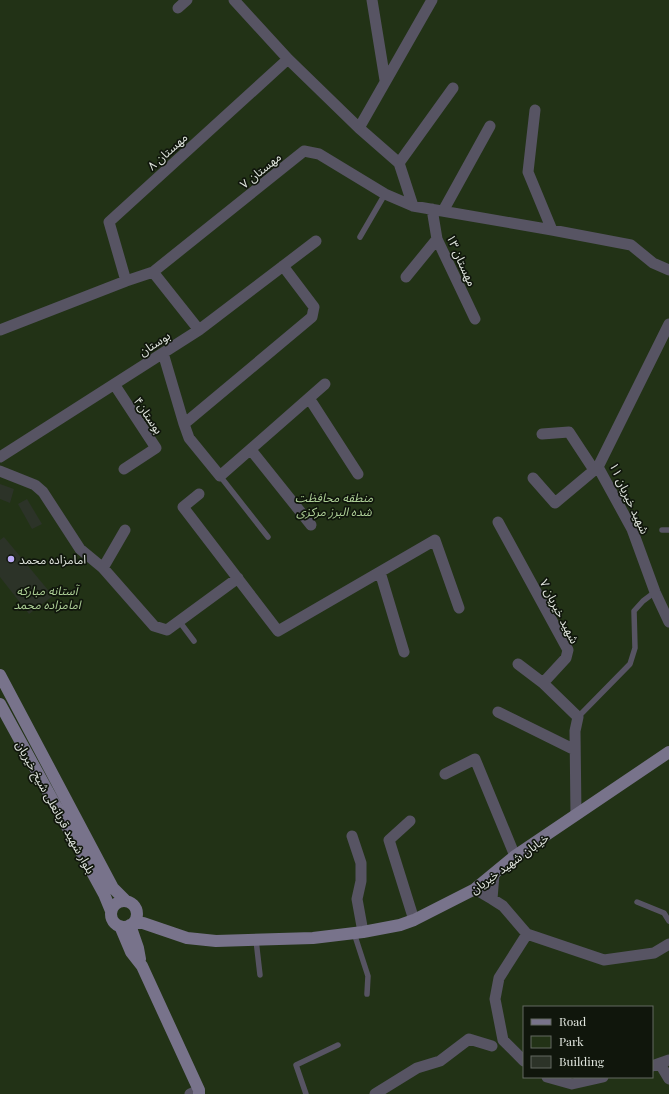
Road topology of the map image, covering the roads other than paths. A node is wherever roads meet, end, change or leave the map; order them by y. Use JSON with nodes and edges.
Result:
{"nodes":[{"id":1,"x":187,"y":0,"type":"edge"},
{"id":2,"x":234,"y":0,"type":"edge"},
{"id":3,"x":372,"y":0,"type":"edge"},
{"id":4,"x":432,"y":0,"type":"edge"},
{"id":5,"x":178,"y":8,"type":"dead end"},
{"id":6,"x":288,"y":59,"type":"junction"},
{"id":7,"x":385,"y":80,"type":"junction"},
{"id":8,"x":453,"y":88,"type":"dead end"},
{"id":9,"x":535,"y":110,"type":"dead end"},
{"id":10,"x":490,"y":126,"type":"dead end"},
{"id":11,"x":359,"y":128,"type":"junction"},
{"id":12,"x":399,"y":163,"type":"junction"},
{"id":13,"x":385,"y":194,"type":"junction"},
{"id":14,"x":413,"y":206,"type":"junction"},
{"id":15,"x":438,"y":210,"type":"junction"},
{"id":16,"x":552,"y":230,"type":"junction"},
{"id":17,"x":360,"y":237,"type":"dead end"},
{"id":18,"x":437,"y":239,"type":"junction"},
{"id":19,"x":316,"y":241,"type":"dead end"},
{"id":20,"x":283,"y":266,"type":"junction"},
{"id":21,"x":669,"y":270,"type":"edge"},
{"id":22,"x":153,"y":272,"type":"junction"},
{"id":23,"x":406,"y":278,"type":"dead end"},
{"id":24,"x":126,"y":281,"type":"junction"},
{"id":25,"x":475,"y":319,"type":"dead end"},
{"id":26,"x":669,"y":324,"type":"edge"},
{"id":27,"x":0,"y":330,"type":"edge"},
{"id":28,"x":199,"y":330,"type":"junction"},
{"id":29,"x":163,"y":353,"type":"junction"},
{"id":30,"x":114,"y":384,"type":"junction"},
{"id":31,"x":324,"y":384,"type":"dead end"},
{"id":32,"x":309,"y":398,"type":"junction"},
{"id":33,"x":184,"y":424,"type":"junction"},
{"id":34,"x":542,"y":434,"type":"dead end"},
{"id":35,"x":251,"y":450,"type":"junction"},
{"id":36,"x":0,"y":457,"type":"edge"},
{"id":37,"x":596,"y":468,"type":"junction"},
{"id":38,"x":124,"y":469,"type":"dead end"},
{"id":39,"x":0,"y":471,"type":"edge"},
{"id":40,"x":358,"y":474,"type":"dead end"},
{"id":41,"x":220,"y":476,"type":"junction"},
{"id":42,"x":533,"y":478,"type":"dead end"},
{"id":43,"x":199,"y":494,"type":"dead end"},
{"id":44,"x":498,"y":522,"type":"dead end"},
{"id":45,"x":311,"y":526,"type":"dead end"},
{"id":46,"x":125,"y":530,"type":"dead end"},
{"id":47,"x":662,"y":530,"type":"dead end"},
{"id":48,"x":669,"y":530,"type":"edge"},
{"id":49,"x":268,"y":537,"type":"dead end"},
{"id":50,"x":103,"y":568,"type":"junction"},
{"id":51,"x":380,"y":572,"type":"junction"},
{"id":52,"x":238,"y":578,"type":"junction"},
{"id":53,"x":655,"y":592,"type":"junction"},
{"id":54,"x":459,"y":608,"type":"dead end"},
{"id":55,"x":179,"y":621,"type":"junction"},
{"id":56,"x":669,"y":622,"type":"edge"},
{"id":57,"x":194,"y":641,"type":"dead end"},
{"id":58,"x":404,"y":652,"type":"dead end"},
{"id":59,"x":518,"y":664,"type":"dead end"},
{"id":60,"x":0,"y":675,"type":"edge"},
{"id":61,"x":543,"y":683,"type":"junction"},
{"id":62,"x":0,"y":704,"type":"edge"},
{"id":63,"x":498,"y":712,"type":"dead end"},
{"id":64,"x":578,"y":717,"type":"junction"},
{"id":65,"x":575,"y":750,"type":"junction"},
{"id":66,"x":669,"y":752,"type":"edge"},
{"id":67,"x":444,"y":774,"type":"dead end"},
{"id":68,"x":576,"y":815,"type":"junction"},
{"id":69,"x":410,"y":821,"type":"dead end"},
{"id":70,"x":81,"y":826,"type":"junction"},
{"id":71,"x":70,"y":832,"type":"junction"},
{"id":72,"x":352,"y":836,"type":"dead end"},
{"id":73,"x":515,"y":856,"type":"junction"},
{"id":74,"x":494,"y":874,"type":"junction"},
{"id":75,"x":475,"y":889,"type":"junction"},
{"id":76,"x":492,"y":898,"type":"junction"},
{"id":77,"x":125,"y":900,"type":"junction"},
{"id":78,"x":637,"y":902,"type":"dead end"},
{"id":79,"x":136,"y":907,"type":"junction"},
{"id":80,"x":111,"y":910,"type":"junction"},
{"id":81,"x":414,"y":920,"type":"junction"},
{"id":82,"x":669,"y":921,"type":"edge"},
{"id":83,"x":128,"y":925,"type":"junction"},
{"id":84,"x":166,"y":930,"type":"junction"},
{"id":85,"x":358,"y":933,"type":"junction"},
{"id":86,"x":526,"y":934,"type":"junction"},
{"id":87,"x":256,"y":940,"type":"junction"},
{"id":88,"x":669,"y":944,"type":"edge"},
{"id":89,"x":260,"y":975,"type":"dead end"},
{"id":90,"x":367,"y":994,"type":"dead end"},
{"id":91,"x":338,"y":1045,"type":"dead end"},
{"id":92,"x":492,"y":1046,"type":"dead end"},
{"id":93,"x":523,"y":1060,"type":"edge"},
{"id":94,"x":660,"y":1063,"type":"edge"},
{"id":95,"x":551,"y":1078,"type":"edge"},
{"id":96,"x":599,"y":1078,"type":"edge"},
{"id":97,"x":669,"y":1079,"type":"edge"},
{"id":98,"x":196,"y":1093,"type":"edge"},
{"id":99,"x":306,"y":1094,"type":"edge"},
{"id":100,"x":375,"y":1094,"type":"edge"}],
"edges":[{"from":1,"to":5,"type":"street"},
{"from":2,"to":6,"type":"street"},
{"from":3,"to":7,"type":"street"},
{"from":4,"to":7,"type":"street"},
{"from":6,"to":11,"type":"street"},
{"from":6,"to":24,"type":"street","name":"مهستان ۸"},
{"from":7,"to":11,"type":"street"},
{"from":8,"to":12,"type":"street"},
{"from":9,"to":16,"type":"street"},
{"from":10,"to":15,"type":"street"},
{"from":11,"to":12,"type":"street"},
{"from":12,"to":14,"type":"street"},
{"from":13,"to":14,"type":"street","name":"مهستان ۷"},
{"from":13,"to":17,"type":"lane"},
{"from":13,"to":22,"type":"street","name":"مهستان ۷"},
{"from":14,"to":15,"type":"street","name":"مهستان ۷"},
{"from":15,"to":16,"type":"street","name":"مهستان ۷"},
{"from":15,"to":18,"type":"street","name":"مهستان ۱۳"},
{"from":16,"to":21,"type":"street"},
{"from":18,"to":23,"type":"street"},
{"from":18,"to":25,"type":"street","name":"مهستان ۱۳"},
{"from":19,"to":20,"type":"street","name":"بوستان"},
{"from":20,"to":28,"type":"street","name":"بوستان"},
{"from":20,"to":33,"type":"street"},
{"from":22,"to":24,"type":"street","name":"مهستان ۷"},
{"from":22,"to":28,"type":"street"},
{"from":24,"to":27,"type":"street","name":"مهستان ۷"},
{"from":26,"to":37,"type":"street","name":"شهید خیریان ۱۱"},
{"from":28,"to":29,"type":"street","name":"بوستان"},
{"from":29,"to":30,"type":"street","name":"بوستان"},
{"from":29,"to":33,"type":"street"},
{"from":30,"to":36,"type":"street","name":"بوستان"},
{"from":30,"to":38,"type":"street","name":"بوستان۴"},
{"from":31,"to":32,"type":"street"},
{"from":32,"to":35,"type":"street"},
{"from":32,"to":40,"type":"street"},
{"from":33,"to":41,"type":"street"},
{"from":34,"to":37,"type":"street"},
{"from":35,"to":41,"type":"street"},
{"from":35,"to":45,"type":"street"},
{"from":37,"to":42,"type":"street"},
{"from":37,"to":53,"type":"street","name":"شهید خیریان ۱۱"},
{"from":39,"to":50,"type":"street"},
{"from":41,"to":49,"type":"lane"},
{"from":43,"to":52,"type":"street"},
{"from":44,"to":61,"type":"street","name":"شهید خیریان ۷"},
{"from":46,"to":50,"type":"street"},
{"from":47,"to":48,"type":"lane"},
{"from":50,"to":55,"type":"street"},
{"from":51,"to":52,"type":"street"},
{"from":51,"to":54,"type":"street"},
{"from":51,"to":58,"type":"street"},
{"from":52,"to":55,"type":"street"},
{"from":53,"to":56,"type":"street","name":"شهید خیریان ۱۱"},
{"from":53,"to":64,"type":"lane"},
{"from":55,"to":57,"type":"lane"},
{"from":59,"to":61,"type":"street"},
{"from":60,"to":70,"type":"street"},
{"from":61,"to":64,"type":"street"},
{"from":62,"to":71,"type":"street","name":"بلوار شهید قربانعلی شیخ خیریان"},
{"from":63,"to":65,"type":"street"},
{"from":64,"to":65,"type":"street"},
{"from":65,"to":68,"type":"street"},
{"from":66,"to":68,"type":"street","name":"خیابان شهید خیریان"},
{"from":67,"to":73,"type":"street"},
{"from":68,"to":73,"type":"street","name":"خیابان شهید خیریان"},
{"from":69,"to":81,"type":"street"},
{"from":70,"to":71,"type":"street"},
{"from":70,"to":77,"type":"street"},
{"from":71,"to":80,"type":"street","name":"بلوار شهید قربانعلی شیخ خیریان"},
{"from":72,"to":85,"type":"street"},
{"from":73,"to":74,"type":"street","name":"خیابان شهید خیریان"},
{"from":74,"to":75,"type":"street","name":"خیابان شهید خیریان"},
{"from":74,"to":76,"type":"street"},
{"from":75,"to":76,"type":"street"},
{"from":75,"to":81,"type":"street","name":"خیابان شهید خیریان"},
{"from":76,"to":86,"type":"street"},
{"from":77,"to":79,"type":"street"},
{"from":77,"to":80,"type":"street"},
{"from":78,"to":82,"type":"lane"},
{"from":79,"to":83,"type":"street"},
{"from":79,"to":84,"type":"street"},
{"from":80,"to":83,"type":"street"},
{"from":81,"to":85,"type":"street","name":"خیابان شهید خیریان"},
{"from":83,"to":84,"type":"street"},
{"from":83,"to":98,"type":"street"},
{"from":84,"to":87,"type":"street","name":"خیابان شهید خیریان"},
{"from":85,"to":87,"type":"street","name":"خیابان شهید خیریان"},
{"from":85,"to":90,"type":"lane"},
{"from":86,"to":88,"type":"street"},
{"from":86,"to":93,"type":"street"},
{"from":87,"to":89,"type":"lane"},
{"from":91,"to":99,"type":"lane"},
{"from":92,"to":100,"type":"street"},
{"from":94,"to":97,"type":"street"},
{"from":95,"to":96,"type":"street"}]}
